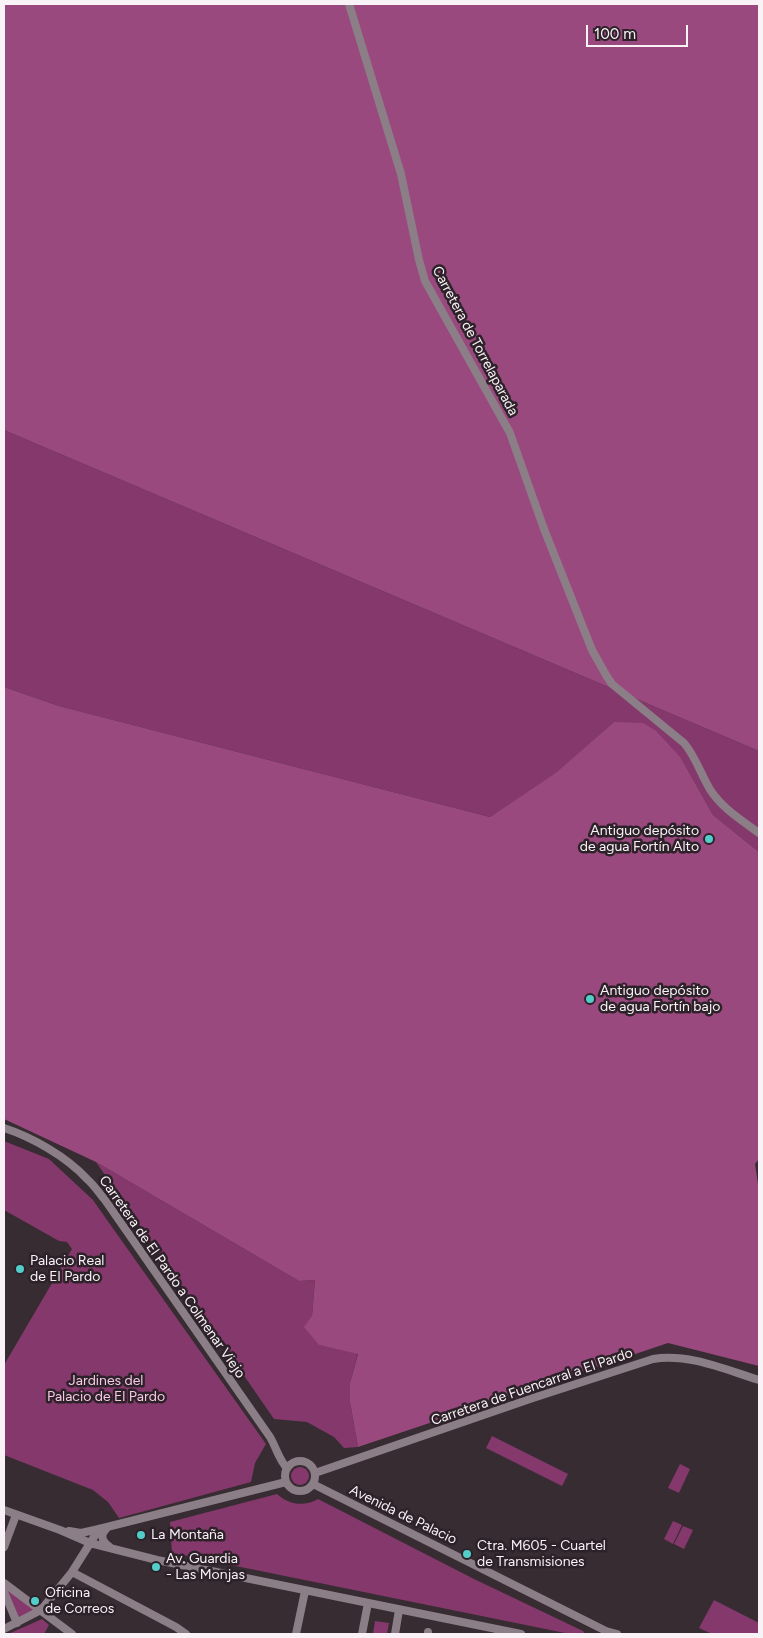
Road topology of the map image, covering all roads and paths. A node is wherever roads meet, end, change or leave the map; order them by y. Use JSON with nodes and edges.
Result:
{"nodes":[{"id":1,"x":349,"y":4,"type":"edge"},
{"id":2,"x":759,"y":833,"type":"edge"},
{"id":3,"x":4,"y":1128,"type":"edge"},
{"id":4,"x":759,"y":1380,"type":"edge"},
{"id":5,"x":275,"y":1446,"type":"junction"},
{"id":6,"x":297,"y":1462,"type":"junction"},
{"id":7,"x":287,"y":1468,"type":"junction"},
{"id":8,"x":315,"y":1473,"type":"junction"},
{"id":9,"x":286,"y":1482,"type":"junction"},
{"id":10,"x":313,"y":1484,"type":"junction"},
{"id":11,"x":4,"y":1510,"type":"edge"},
{"id":12,"x":16,"y":1515,"type":"junction"},
{"id":13,"x":103,"y":1528,"type":"junction"},
{"id":14,"x":60,"y":1530,"type":"junction"},
{"id":15,"x":80,"y":1533,"type":"junction"},
{"id":16,"x":90,"y":1543,"type":"junction"},
{"id":17,"x":4,"y":1547,"type":"edge"},
{"id":18,"x":116,"y":1550,"type":"junction"},
{"id":19,"x":76,"y":1574,"type":"junction"},
{"id":20,"x":4,"y":1583,"type":"edge"},
{"id":21,"x":305,"y":1591,"type":"junction"},
{"id":22,"x":4,"y":1592,"type":"edge"},
{"id":23,"x":368,"y":1604,"type":"junction"},
{"id":24,"x":41,"y":1610,"type":"junction"},
{"id":25,"x":400,"y":1610,"type":"junction"},
{"id":26,"x":17,"y":1623,"type":"junction"},
{"id":27,"x":4,"y":1629,"type":"edge"},
{"id":28,"x":609,"y":1633,"type":"edge"},
{"id":29,"x":72,"y":1634,"type":"edge"},
{"id":30,"x":186,"y":1634,"type":"edge"},
{"id":31,"x":296,"y":1634,"type":"edge"},
{"id":32,"x":362,"y":1634,"type":"edge"},
{"id":33,"x":394,"y":1634,"type":"edge"},
{"id":34,"x":521,"y":1634,"type":"edge"},
{"id":35,"x":617,"y":1634,"type":"edge"}],
"edges":[{"from":1,"to":2,"type":"street","name":"Carretera de Torrelaparada"},
{"from":3,"to":5,"type":"street","name":"Carretera de El Pardo a Colmenar Viejo"},
{"from":4,"to":8,"type":"street","name":"Carretera de Fuencarral a El Pardo"},
{"from":5,"to":6,"type":"street"},
{"from":5,"to":7,"type":"street"},
{"from":6,"to":7,"type":"street"},
{"from":6,"to":8,"type":"street"},
{"from":7,"to":9,"type":"street"},
{"from":8,"to":10,"type":"street"},
{"from":9,"to":10,"type":"street"},
{"from":9,"to":13,"type":"street"},
{"from":10,"to":28,"type":"street","name":"Avenida de Palacio"},
{"from":11,"to":12,"type":"street"},
{"from":12,"to":14,"type":"street"},
{"from":12,"to":17,"type":"street"},
{"from":13,"to":15,"type":"street"},
{"from":13,"to":16,"type":"street"},
{"from":13,"to":18,"type":"street"},
{"from":14,"to":15,"type":"street"},
{"from":14,"to":16,"type":"street"},
{"from":15,"to":16,"type":"street"},
{"from":16,"to":18,"type":"street"},
{"from":16,"to":19,"type":"street"},
{"from":18,"to":21,"type":"street"},
{"from":19,"to":24,"type":"street"},
{"from":19,"to":30,"type":"street"},
{"from":20,"to":24,"type":"street"},
{"from":21,"to":23,"type":"street"},
{"from":21,"to":31,"type":"street"},
{"from":22,"to":26,"type":"street"},
{"from":23,"to":25,"type":"street"},
{"from":23,"to":32,"type":"street"},
{"from":24,"to":26,"type":"street"},
{"from":24,"to":29,"type":"street"},
{"from":25,"to":33,"type":"street"},
{"from":25,"to":34,"type":"street"},
{"from":26,"to":27,"type":"street"},
{"from":28,"to":35,"type":"street","name":"Avenida de Palacio"}]}
